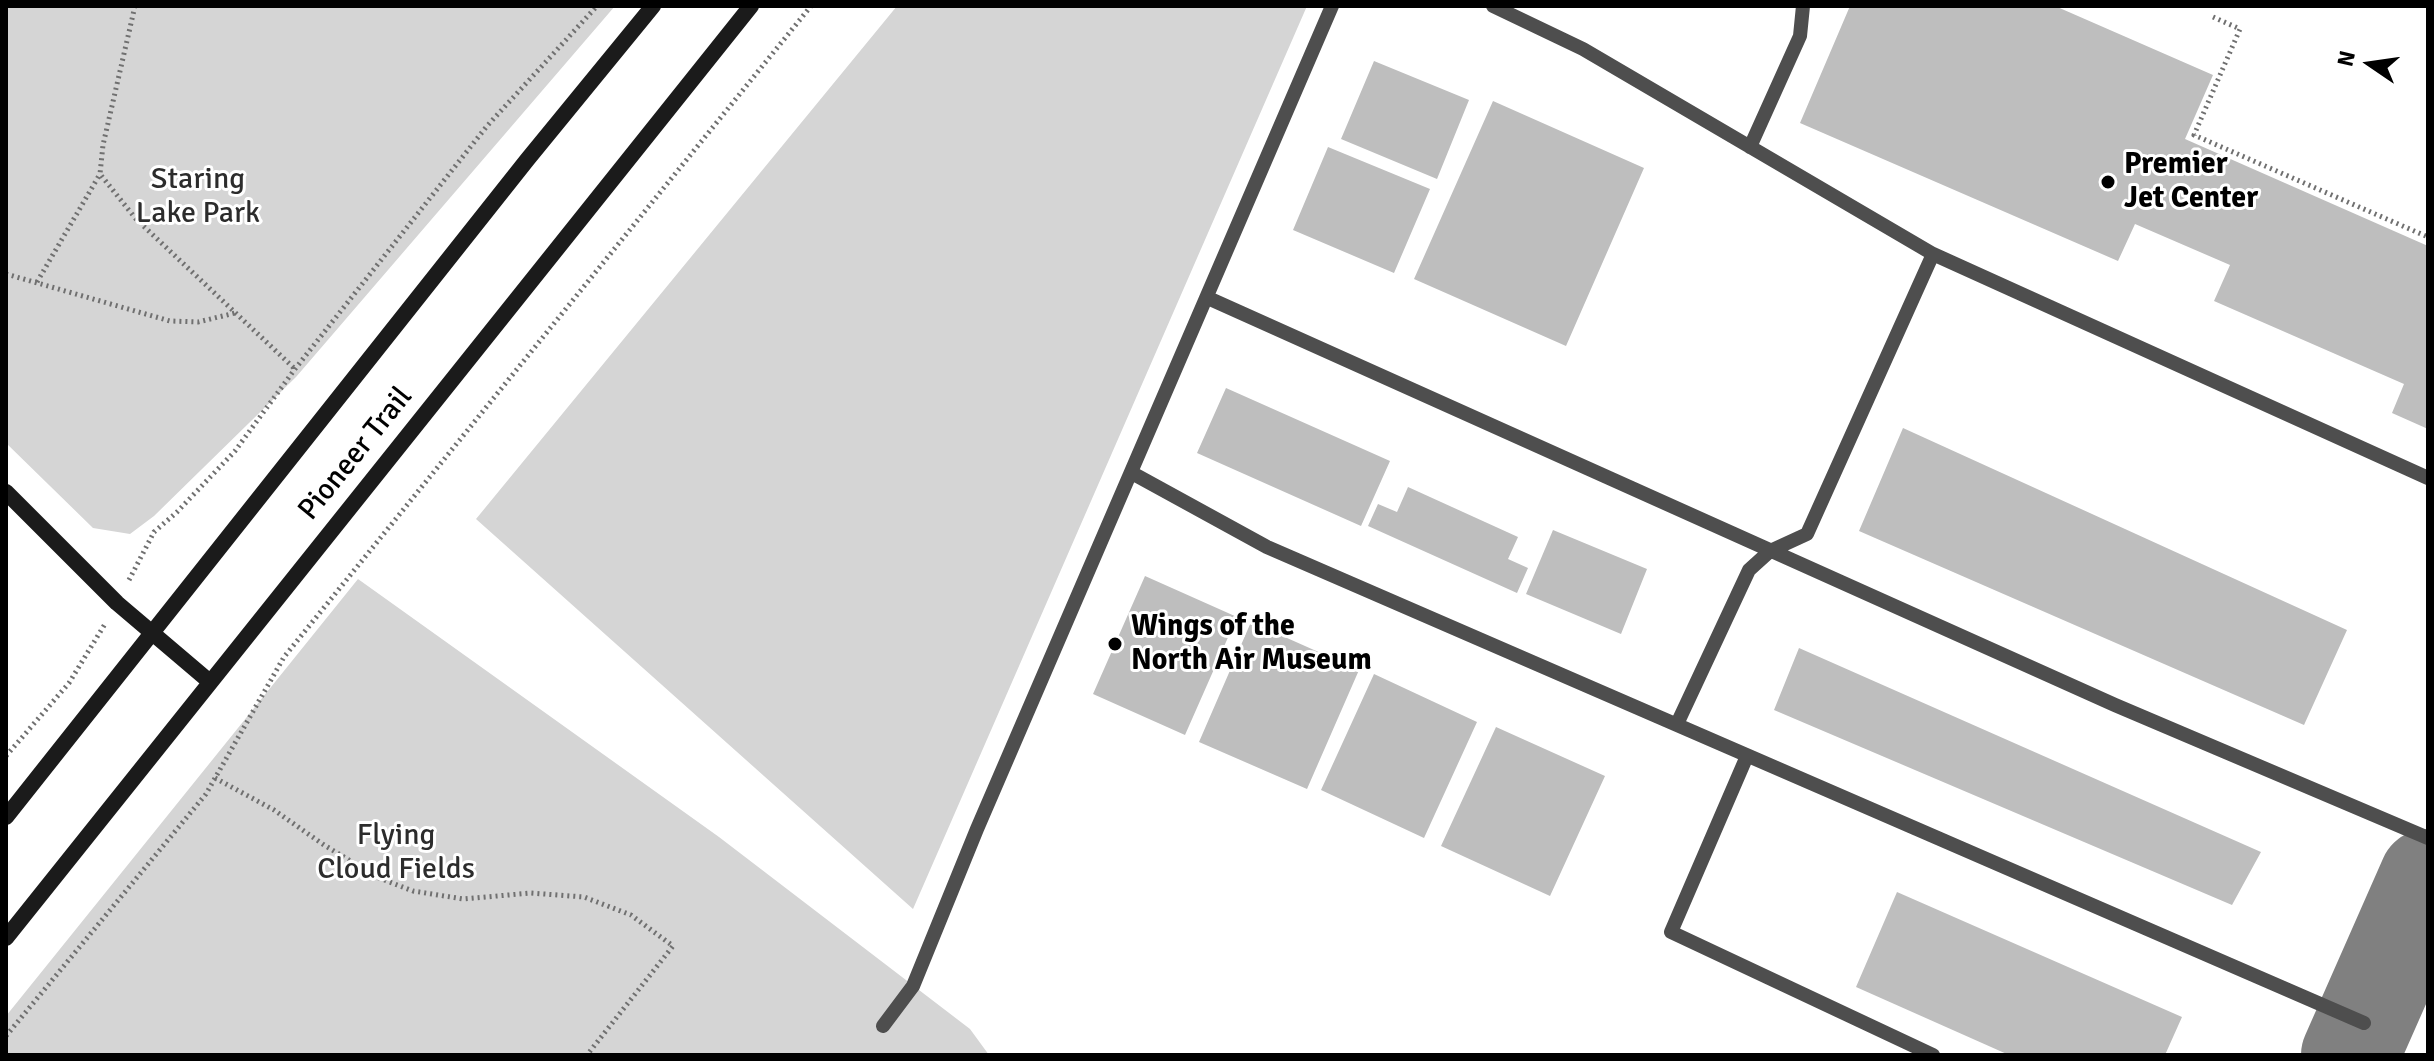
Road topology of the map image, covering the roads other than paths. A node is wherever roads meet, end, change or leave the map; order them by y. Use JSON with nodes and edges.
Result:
{"nodes":[{"id":1,"x":653,"y":6,"type":"edge"},
{"id":2,"x":751,"y":6,"type":"edge"},
{"id":3,"x":1332,"y":6,"type":"edge"},
{"id":4,"x":1493,"y":6,"type":"edge"},
{"id":5,"x":1803,"y":6,"type":"edge"},
{"id":6,"x":1750,"y":147,"type":"junction"},
{"id":7,"x":1933,"y":254,"type":"junction"},
{"id":8,"x":1208,"y":298,"type":"junction"},
{"id":9,"x":1132,"y":473,"type":"junction"},
{"id":10,"x":2428,"y":478,"type":"edge"},
{"id":11,"x":6,"y":492,"type":"edge"},
{"id":12,"x":1770,"y":551,"type":"junction"},
{"id":13,"x":152,"y":633,"type":"junction"},
{"id":14,"x":210,"y":682,"type":"junction"},
{"id":15,"x":1677,"y":724,"type":"junction"},
{"id":16,"x":1747,"y":756,"type":"junction"},
{"id":17,"x":6,"y":817,"type":"edge"},
{"id":18,"x":2428,"y":838,"type":"edge"},
{"id":19,"x":6,"y":938,"type":"edge"},
{"id":20,"x":2364,"y":1023,"type":"dead end"},
{"id":21,"x":883,"y":1026,"type":"dead end"},
{"id":22,"x":1933,"y":1055,"type":"edge"}],
"edges":[{"from":1,"to":13,"type":"main road","name":"Pioneer Trail"},
{"from":2,"to":14,"type":"main road","name":"Pioneer Trail"},
{"from":3,"to":8,"type":"lane"},
{"from":4,"to":6,"type":"lane"},
{"from":5,"to":6,"type":"lane"},
{"from":6,"to":7,"type":"lane"},
{"from":7,"to":10,"type":"lane"},
{"from":7,"to":12,"type":"lane"},
{"from":8,"to":9,"type":"lane"},
{"from":8,"to":12,"type":"lane"},
{"from":9,"to":15,"type":"lane"},
{"from":9,"to":21,"type":"lane"},
{"from":11,"to":13,"type":"main road"},
{"from":12,"to":15,"type":"lane"},
{"from":12,"to":18,"type":"lane"},
{"from":13,"to":14,"type":"main road"},
{"from":13,"to":17,"type":"main road","name":"Pioneer Trail"},
{"from":14,"to":19,"type":"main road","name":"Pioneer Trail"},
{"from":15,"to":16,"type":"lane"},
{"from":16,"to":20,"type":"lane"},
{"from":16,"to":22,"type":"lane"}]}
